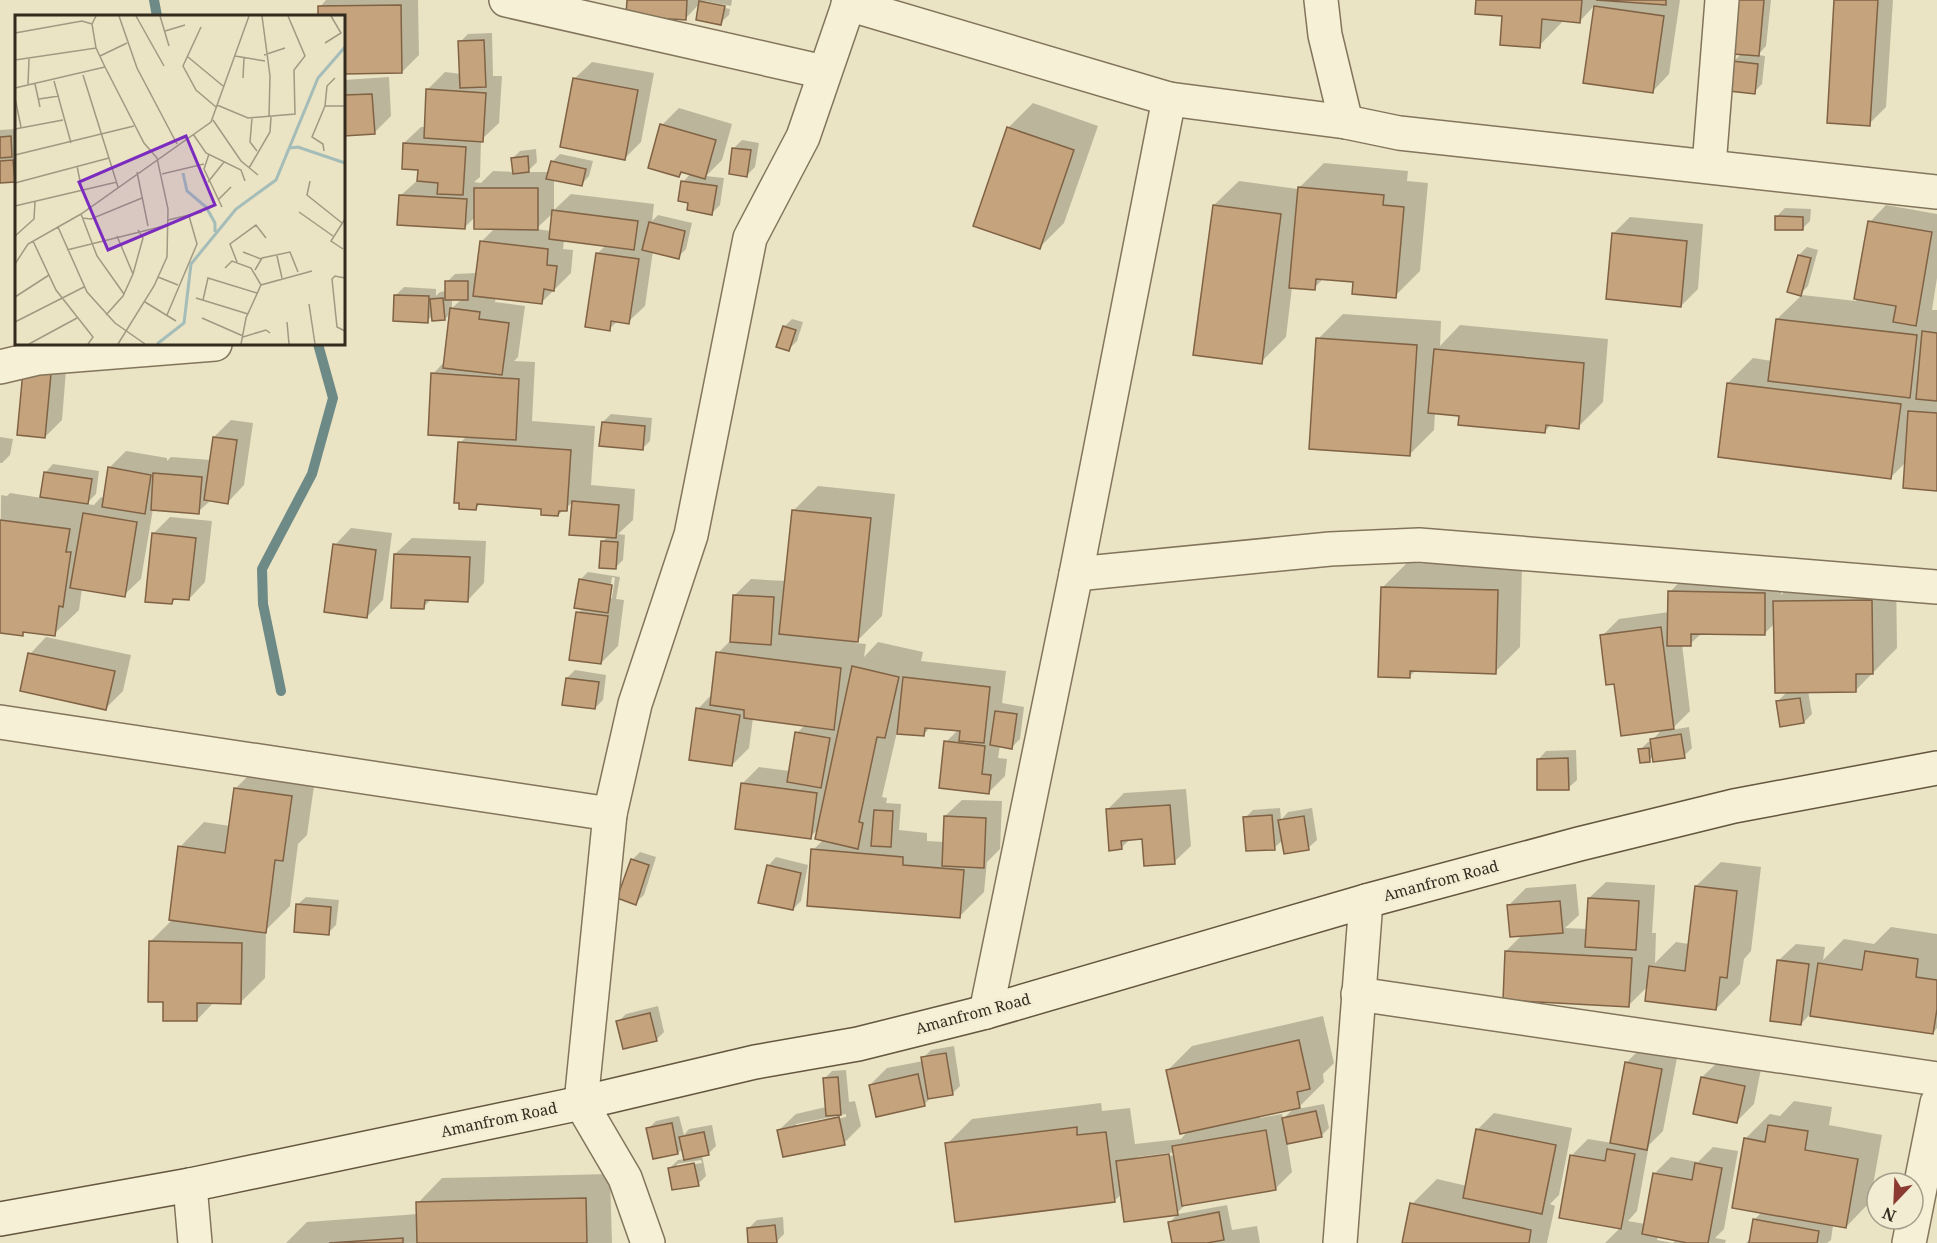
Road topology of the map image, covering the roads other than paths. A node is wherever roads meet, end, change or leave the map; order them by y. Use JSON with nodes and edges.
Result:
{"nodes":[{"id":1,"x":506,"y":0,"type":"edge"},
{"id":2,"x":1321,"y":0,"type":"edge"},
{"id":3,"x":1722,"y":0,"type":"edge"},
{"id":4,"x":849,"y":2,"type":"edge"},
{"id":5,"x":824,"y":72,"type":"junction"},
{"id":6,"x":1169,"y":99,"type":"junction"},
{"id":7,"x":1346,"y":122,"type":"junction"},
{"id":8,"x":1709,"y":166,"type":"junction"},
{"id":9,"x":1937,"y":192,"type":"edge"},
{"id":10,"x":201,"y":345,"type":"edge"},
{"id":11,"x":0,"y":367,"type":"edge"},
{"id":12,"x":1076,"y":574,"type":"junction"},
{"id":13,"x":1937,"y":587,"type":"edge"},
{"id":14,"x":0,"y":722,"type":"edge"},
{"id":15,"x":1937,"y":768,"type":"edge"},
{"id":16,"x":610,"y":814,"type":"junction"},
{"id":17,"x":1366,"y":901,"type":"junction"},
{"id":18,"x":1359,"y":994,"type":"junction"},
{"id":19,"x":986,"y":1012,"type":"junction"},
{"id":20,"x":1937,"y":1079,"type":"edge"},
{"id":21,"x":581,"y":1103,"type":"junction"},
{"id":22,"x":1937,"y":1103,"type":"edge"},
{"id":23,"x":190,"y":1185,"type":"junction"},
{"id":24,"x":0,"y":1219,"type":"edge"},
{"id":25,"x":195,"y":1243,"type":"edge"},
{"id":26,"x":648,"y":1243,"type":"edge"},
{"id":27,"x":1340,"y":1243,"type":"edge"},
{"id":28,"x":1909,"y":1243,"type":"edge"}],
"edges":[{"from":1,"to":5,"type":"street"},
{"from":2,"to":7,"type":"street"},
{"from":3,"to":8,"type":"street"},
{"from":4,"to":5,"type":"street"},
{"from":4,"to":6,"type":"street"},
{"from":5,"to":16,"type":"street"},
{"from":6,"to":7,"type":"street"},
{"from":6,"to":12,"type":"street"},
{"from":7,"to":8,"type":"street"},
{"from":8,"to":9,"type":"street"},
{"from":10,"to":11,"type":"street"},
{"from":12,"to":13,"type":"street"},
{"from":12,"to":19,"type":"street"},
{"from":14,"to":16,"type":"street"},
{"from":15,"to":17,"type":"street","name":"Amanfrom Road"},
{"from":16,"to":21,"type":"street"},
{"from":17,"to":18,"type":"street"},
{"from":17,"to":19,"type":"street","name":"Amanfrom Road"},
{"from":18,"to":20,"type":"street"},
{"from":18,"to":27,"type":"street"},
{"from":19,"to":21,"type":"street","name":"Amanfrom Road"},
{"from":21,"to":23,"type":"street","name":"Amanfrom Road"},
{"from":21,"to":26,"type":"street"},
{"from":22,"to":28,"type":"street"},
{"from":23,"to":24,"type":"street","name":"Amanfrom Road"},
{"from":23,"to":25,"type":"street"}]}
